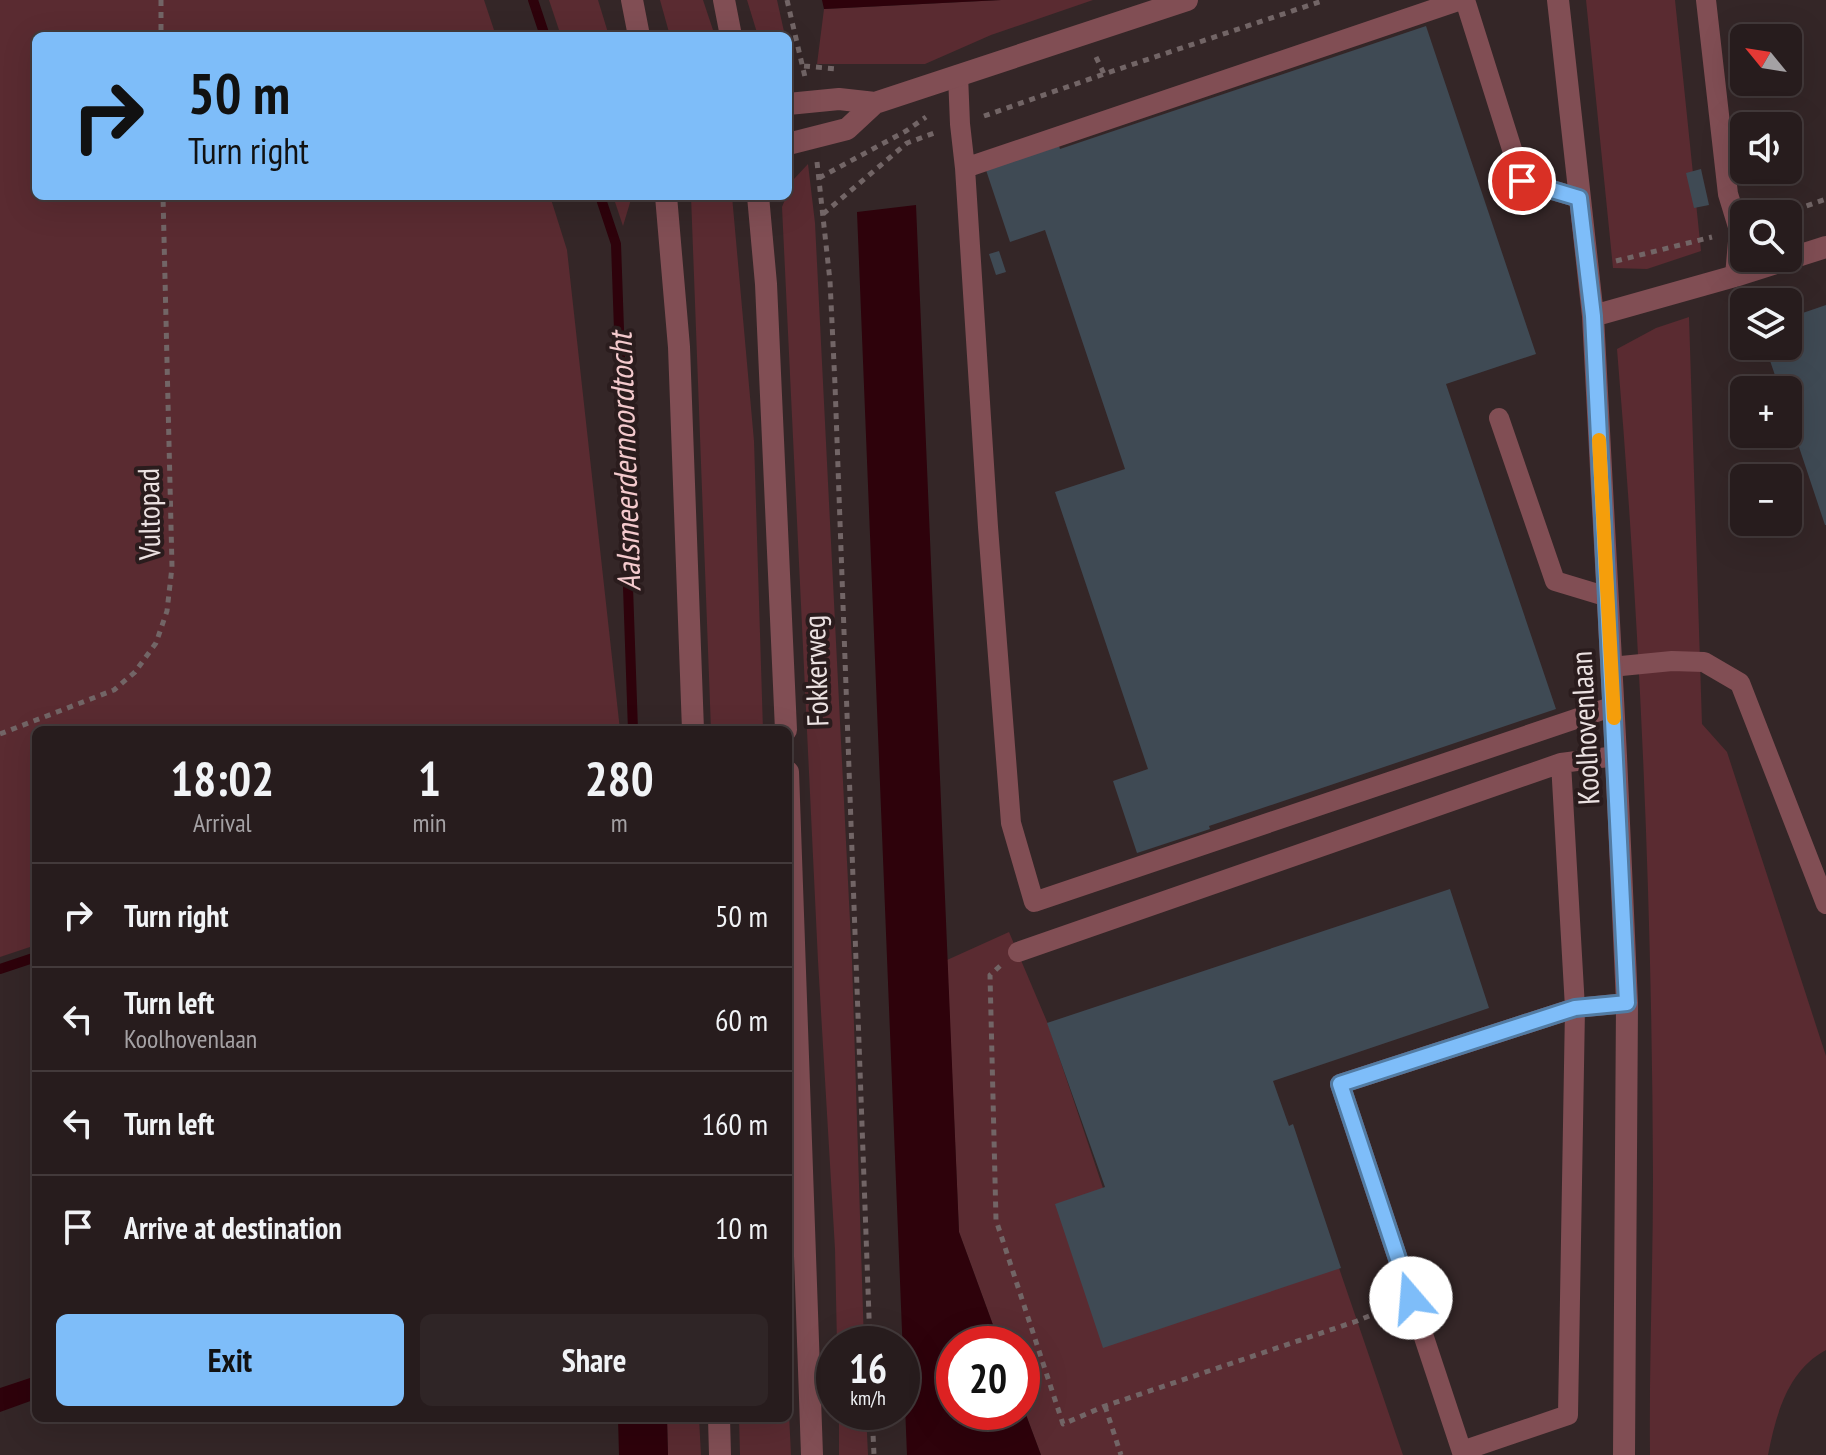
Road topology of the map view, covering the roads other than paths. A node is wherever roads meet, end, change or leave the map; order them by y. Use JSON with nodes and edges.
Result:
{"nodes":[{"id":1,"x":632,"y":0,"type":"edge"},
{"id":2,"x":724,"y":0,"type":"edge"},
{"id":3,"x":1187,"y":0,"type":"edge"},
{"id":4,"x":1463,"y":0,"type":"edge"},
{"id":5,"x":1558,"y":0,"type":"edge"},
{"id":6,"x":1706,"y":0,"type":"edge"},
{"id":7,"x":638,"y":32,"type":"edge"},
{"id":8,"x":730,"y":32,"type":"edge"},
{"id":9,"x":958,"y":75,"type":"junction"},
{"id":10,"x":798,"y":102,"type":"edge"},
{"id":11,"x":875,"y":103,"type":"junction"},
{"id":12,"x":792,"y":143,"type":"edge"},
{"id":13,"x":965,"y":168,"type":"junction"},
{"id":14,"x":1579,"y":198,"type":"junction"},
{"id":15,"x":666,"y":200,"type":"edge"},
{"id":16,"x":758,"y":200,"type":"edge"},
{"id":17,"x":1826,"y":247,"type":"edge"},
{"id":18,"x":1735,"y":276,"type":"junction"},
{"id":19,"x":1593,"y":316,"type":"junction"},
{"id":20,"x":1499,"y":418,"type":"dead end"},
{"id":21,"x":1608,"y":597,"type":"junction"},
{"id":22,"x":1611,"y":667,"type":"junction"},
{"id":23,"x":1614,"y":706,"type":"junction"},
{"id":24,"x":693,"y":726,"type":"edge"},
{"id":25,"x":786,"y":726,"type":"edge"},
{"id":26,"x":1616,"y":756,"type":"junction"},
{"id":27,"x":1561,"y":763,"type":"junction"},
{"id":28,"x":792,"y":886,"type":"edge"},
{"id":29,"x":1826,"y":904,"type":"edge"},
{"id":30,"x":1018,"y":952,"type":"road end"},
{"id":31,"x":1627,"y":1003,"type":"junction"},
{"id":32,"x":1575,"y":1008,"type":"junction"},
{"id":33,"x":719,"y":1422,"type":"edge"},
{"id":34,"x":1462,"y":1453,"type":"edge"},
{"id":35,"x":720,"y":1455,"type":"edge"},
{"id":36,"x":812,"y":1455,"type":"edge"},
{"id":37,"x":1624,"y":1455,"type":"edge"}],
"edges":[{"from":1,"to":7,"type":"street"},
{"from":2,"to":8,"type":"street"},
{"from":3,"to":9,"type":"street"},
{"from":4,"to":13,"type":"lane"},
{"from":4,"to":14,"type":"lane"},
{"from":5,"to":14,"type":"street","name":"Koolhovenlaan"},
{"from":6,"to":18,"type":"lane"},
{"from":9,"to":11,"type":"street"},
{"from":9,"to":13,"type":"lane"},
{"from":10,"to":11,"type":"street"},
{"from":11,"to":12,"type":"street"},
{"from":13,"to":23,"type":"lane"},
{"from":14,"to":19,"type":"street","name":"Koolhovenlaan"},
{"from":15,"to":24,"type":"street"},
{"from":16,"to":25,"type":"street","name":"Fokkerweg"},
{"from":17,"to":18,"type":"street"},
{"from":18,"to":19,"type":"street"},
{"from":19,"to":21,"type":"street","name":"Koolhovenlaan"},
{"from":20,"to":21,"type":"lane"},
{"from":21,"to":22,"type":"street","name":"Koolhovenlaan"},
{"from":22,"to":23,"type":"street","name":"Koolhovenlaan"},
{"from":22,"to":29,"type":"lane"},
{"from":23,"to":26,"type":"street","name":"Koolhovenlaan"},
{"from":26,"to":27,"type":"lane"},
{"from":26,"to":31,"type":"street","name":"Koolhovenlaan"},
{"from":27,"to":30,"type":"lane"},
{"from":27,"to":32,"type":"lane"},
{"from":28,"to":36,"type":"street"},
{"from":31,"to":32,"type":"lane"},
{"from":31,"to":37,"type":"street","name":"Koolhovenlaan"},
{"from":32,"to":34,"type":"lane"},
{"from":32,"to":34,"type":"lane"},
{"from":33,"to":35,"type":"street"}]}
